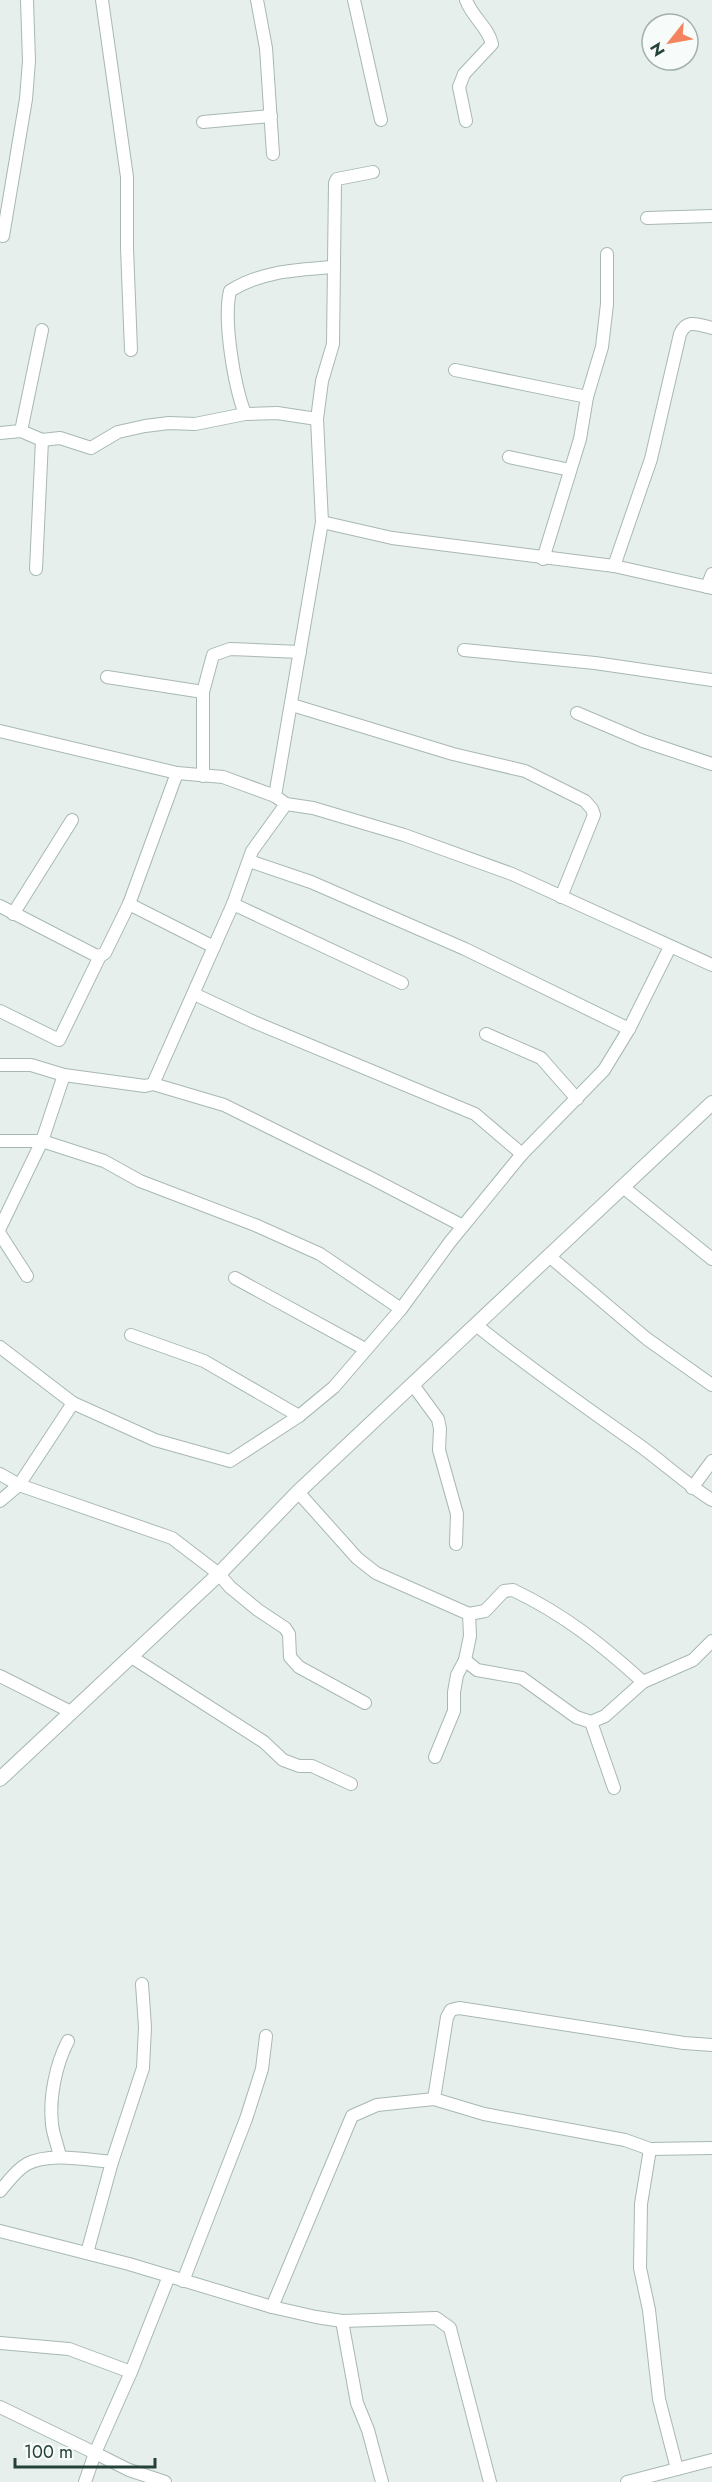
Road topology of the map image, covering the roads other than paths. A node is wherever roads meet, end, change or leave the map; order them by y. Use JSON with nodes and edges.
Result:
{"nodes":[{"id":1,"x":27,"y":0,"type":"edge"},
{"id":2,"x":102,"y":0,"type":"edge"},
{"id":3,"x":257,"y":0,"type":"edge"},
{"id":4,"x":354,"y":0,"type":"edge"},
{"id":5,"x":466,"y":0,"type":"edge"},
{"id":6,"x":271,"y":116,"type":"junction"},
{"id":7,"x":381,"y":120,"type":"dead end"},
{"id":8,"x":466,"y":121,"type":"dead end"},
{"id":9,"x":203,"y":122,"type":"dead end"},
{"id":10,"x":273,"y":154,"type":"dead end"},
{"id":11,"x":373,"y":172,"type":"dead end"},
{"id":12,"x":712,"y":216,"type":"edge"},
{"id":13,"x":648,"y":218,"type":"dead end"},
{"id":14,"x":3,"y":236,"type":"dead end"},
{"id":15,"x":607,"y":254,"type":"dead end"},
{"id":16,"x":333,"y":267,"type":"junction"},
{"id":17,"x":712,"y":328,"type":"edge"},
{"id":18,"x":42,"y":330,"type":"dead end"},
{"id":19,"x":131,"y":350,"type":"dead end"},
{"id":20,"x":455,"y":370,"type":"dead end"},
{"id":21,"x":587,"y":397,"type":"junction"},
{"id":22,"x":244,"y":414,"type":"junction"},
{"id":23,"x":317,"y":419,"type":"junction"},
{"id":24,"x":21,"y":431,"type":"junction"},
{"id":25,"x":0,"y":433,"type":"edge"},
{"id":26,"x":42,"y":440,"type":"junction"},
{"id":27,"x":509,"y":456,"type":"dead end"},
{"id":28,"x":570,"y":470,"type":"junction"},
{"id":29,"x":322,"y":522,"type":"junction"},
{"id":30,"x":543,"y":559,"type":"junction"},
{"id":31,"x":614,"y":566,"type":"junction"},
{"id":32,"x":36,"y":569,"type":"dead end"},
{"id":33,"x":712,"y":574,"type":"edge"},
{"id":34,"x":710,"y":587,"type":"edge"},
{"id":35,"x":464,"y":650,"type":"dead end"},
{"id":36,"x":300,"y":652,"type":"junction"},
{"id":37,"x":107,"y":677,"type":"dead end"},
{"id":38,"x":712,"y":680,"type":"edge"},
{"id":39,"x":203,"y":692,"type":"junction"},
{"id":40,"x":292,"y":705,"type":"junction"},
{"id":41,"x":577,"y":713,"type":"dead end"},
{"id":42,"x":0,"y":731,"type":"edge"},
{"id":43,"x":712,"y":764,"type":"edge"},
{"id":44,"x":177,"y":773,"type":"junction"},
{"id":45,"x":203,"y":777,"type":"junction"},
{"id":46,"x":275,"y":796,"type":"junction"},
{"id":47,"x":286,"y":804,"type":"junction"},
{"id":48,"x":72,"y":820,"type":"dead end"},
{"id":49,"x":249,"y":861,"type":"junction"},
{"id":50,"x":561,"y":897,"type":"junction"},
{"id":51,"x":129,"y":904,"type":"junction"},
{"id":52,"x":233,"y":904,"type":"junction"},
{"id":53,"x":0,"y":906,"type":"edge"},
{"id":54,"x":13,"y":914,"type":"junction"},
{"id":55,"x":670,"y":946,"type":"junction"},
{"id":56,"x":214,"y":947,"type":"junction"},
{"id":57,"x":100,"y":956,"type":"junction"},
{"id":58,"x":712,"y":965,"type":"edge"},
{"id":59,"x":402,"y":983,"type":"dead end"},
{"id":60,"x":194,"y":994,"type":"junction"},
{"id":61,"x":0,"y":1011,"type":"edge"},
{"id":62,"x":629,"y":1029,"type":"junction"},
{"id":63,"x":486,"y":1034,"type":"dead end"},
{"id":64,"x":0,"y":1065,"type":"edge"},
{"id":65,"x":64,"y":1075,"type":"junction"},
{"id":66,"x":153,"y":1084,"type":"junction"},
{"id":67,"x":578,"y":1099,"type":"junction"},
{"id":68,"x":712,"y":1103,"type":"edge"},
{"id":69,"x":0,"y":1141,"type":"edge"},
{"id":70,"x":42,"y":1141,"type":"junction"},
{"id":71,"x":522,"y":1154,"type":"junction"},
{"id":72,"x":623,"y":1187,"type":"junction"},
{"id":73,"x":463,"y":1226,"type":"junction"},
{"id":74,"x":0,"y":1228,"type":"edge"},
{"id":75,"x":0,"y":1234,"type":"edge"},
{"id":76,"x":549,"y":1256,"type":"junction"},
{"id":77,"x":712,"y":1259,"type":"edge"},
{"id":78,"x":27,"y":1276,"type":"dead end"},
{"id":79,"x":235,"y":1278,"type":"dead end"},
{"id":80,"x":401,"y":1309,"type":"junction"},
{"id":81,"x":476,"y":1326,"type":"junction"},
{"id":82,"x":131,"y":1335,"type":"dead end"},
{"id":83,"x":0,"y":1347,"type":"edge"},
{"id":84,"x":365,"y":1349,"type":"junction"},
{"id":85,"x":412,"y":1385,"type":"junction"},
{"id":86,"x":712,"y":1385,"type":"edge"},
{"id":87,"x":73,"y":1403,"type":"junction"},
{"id":88,"x":299,"y":1416,"type":"junction"},
{"id":89,"x":712,"y":1461,"type":"edge"},
{"id":90,"x":0,"y":1474,"type":"edge"},
{"id":91,"x":19,"y":1485,"type":"junction"},
{"id":92,"x":692,"y":1488,"type":"junction"},
{"id":93,"x":298,"y":1492,"type":"junction"},
{"id":94,"x":712,"y":1500,"type":"edge"},
{"id":95,"x":0,"y":1501,"type":"edge"},
{"id":96,"x":456,"y":1544,"type":"dead end"},
{"id":97,"x":219,"y":1574,"type":"junction"},
{"id":98,"x":469,"y":1614,"type":"junction"},
{"id":99,"x":712,"y":1641,"type":"edge"},
{"id":100,"x":130,"y":1656,"type":"junction"},
{"id":101,"x":465,"y":1660,"type":"junction"},
{"id":102,"x":0,"y":1676,"type":"edge"},
{"id":103,"x":643,"y":1682,"type":"junction"},
{"id":104,"x":365,"y":1704,"type":"dead end"},
{"id":105,"x":71,"y":1712,"type":"junction"},
{"id":106,"x":591,"y":1722,"type":"junction"},
{"id":107,"x":435,"y":1757,"type":"dead end"},
{"id":108,"x":0,"y":1779,"type":"edge"},
{"id":109,"x":351,"y":1784,"type":"dead end"},
{"id":110,"x":614,"y":1788,"type":"dead end"},
{"id":111,"x":142,"y":1984,"type":"dead end"},
{"id":112,"x":266,"y":2036,"type":"dead end"},
{"id":113,"x":68,"y":2040,"type":"dead end"},
{"id":114,"x":712,"y":2045,"type":"edge"},
{"id":115,"x":434,"y":2098,"type":"junction"},
{"id":116,"x":712,"y":2148,"type":"edge"},
{"id":117,"x":650,"y":2149,"type":"junction"},
{"id":118,"x":60,"y":2157,"type":"junction"},
{"id":119,"x":112,"y":2162,"type":"junction"},
{"id":120,"x":0,"y":2191,"type":"edge"},
{"id":121,"x":0,"y":2231,"type":"edge"},
{"id":122,"x":87,"y":2253,"type":"junction"},
{"id":123,"x":169,"y":2276,"type":"junction"},
{"id":124,"x":183,"y":2281,"type":"junction"},
{"id":125,"x":272,"y":2307,"type":"junction"},
{"id":126,"x":342,"y":2321,"type":"junction"},
{"id":127,"x":0,"y":2343,"type":"edge"},
{"id":128,"x":131,"y":2372,"type":"junction"},
{"id":129,"x":0,"y":2407,"type":"edge"},
{"id":130,"x":95,"y":2453,"type":"junction"},
{"id":131,"x":712,"y":2460,"type":"edge"},
{"id":132,"x":677,"y":2469,"type":"junction"},
{"id":133,"x":85,"y":2482,"type":"edge"},
{"id":134,"x":165,"y":2482,"type":"edge"},
{"id":135,"x":382,"y":2482,"type":"edge"},
{"id":136,"x":490,"y":2482,"type":"edge"},
{"id":137,"x":627,"y":2482,"type":"edge"}],
"edges":[{"from":1,"to":14,"type":"street"},
{"from":2,"to":19,"type":"street"},
{"from":3,"to":6,"type":"street"},
{"from":4,"to":7,"type":"street"},
{"from":5,"to":8,"type":"street"},
{"from":6,"to":9,"type":"street"},
{"from":6,"to":10,"type":"street"},
{"from":11,"to":16,"type":"street"},
{"from":12,"to":13,"type":"street"},
{"from":15,"to":21,"type":"street"},
{"from":16,"to":22,"type":"street"},
{"from":16,"to":23,"type":"street"},
{"from":17,"to":31,"type":"street"},
{"from":18,"to":24,"type":"street"},
{"from":20,"to":21,"type":"street"},
{"from":21,"to":28,"type":"street"},
{"from":22,"to":23,"type":"street"},
{"from":22,"to":26,"type":"street"},
{"from":23,"to":29,"type":"street"},
{"from":24,"to":25,"type":"street"},
{"from":24,"to":26,"type":"street"},
{"from":26,"to":32,"type":"street"},
{"from":27,"to":28,"type":"street"},
{"from":28,"to":30,"type":"street"},
{"from":29,"to":30,"type":"street"},
{"from":29,"to":36,"type":"street"},
{"from":30,"to":31,"type":"street"},
{"from":31,"to":34,"type":"street"},
{"from":33,"to":34,"type":"street"},
{"from":35,"to":38,"type":"street"},
{"from":36,"to":39,"type":"street"},
{"from":36,"to":40,"type":"street"},
{"from":37,"to":39,"type":"street"},
{"from":39,"to":45,"type":"street"},
{"from":40,"to":46,"type":"street"},
{"from":40,"to":50,"type":"street"},
{"from":41,"to":43,"type":"street"},
{"from":42,"to":44,"type":"street"},
{"from":44,"to":45,"type":"street"},
{"from":44,"to":51,"type":"street"},
{"from":45,"to":46,"type":"street"},
{"from":46,"to":47,"type":"street"},
{"from":47,"to":49,"type":"street"},
{"from":47,"to":50,"type":"street"},
{"from":48,"to":54,"type":"street"},
{"from":49,"to":52,"type":"street"},
{"from":49,"to":62,"type":"street"},
{"from":50,"to":55,"type":"street"},
{"from":51,"to":56,"type":"street"},
{"from":51,"to":57,"type":"street"},
{"from":52,"to":56,"type":"street"},
{"from":52,"to":59,"type":"street"},
{"from":53,"to":54,"type":"street"},
{"from":54,"to":57,"type":"street"},
{"from":55,"to":58,"type":"street"},
{"from":55,"to":62,"type":"street"},
{"from":56,"to":60,"type":"street"},
{"from":57,"to":61,"type":"street"},
{"from":60,"to":66,"type":"street"},
{"from":60,"to":71,"type":"street"},
{"from":62,"to":67,"type":"street"},
{"from":63,"to":67,"type":"street"},
{"from":64,"to":65,"type":"street"},
{"from":65,"to":66,"type":"street"},
{"from":65,"to":70,"type":"street"},
{"from":66,"to":73,"type":"street"},
{"from":67,"to":71,"type":"street"},
{"from":68,"to":72,"type":"street"},
{"from":69,"to":70,"type":"street"},
{"from":70,"to":74,"type":"street"},
{"from":70,"to":80,"type":"street"},
{"from":71,"to":73,"type":"street"},
{"from":72,"to":76,"type":"street"},
{"from":72,"to":77,"type":"street"},
{"from":73,"to":80,"type":"street"},
{"from":75,"to":78,"type":"street"},
{"from":76,"to":81,"type":"street"},
{"from":76,"to":86,"type":"street"},
{"from":79,"to":84,"type":"street"},
{"from":80,"to":84,"type":"street"},
{"from":81,"to":85,"type":"street"},
{"from":81,"to":92,"type":"street"},
{"from":82,"to":88,"type":"street"},
{"from":83,"to":87,"type":"street"},
{"from":84,"to":88,"type":"street"},
{"from":85,"to":93,"type":"street"},
{"from":85,"to":96,"type":"street"},
{"from":87,"to":88,"type":"street"},
{"from":87,"to":91,"type":"street"},
{"from":89,"to":92,"type":"street"},
{"from":90,"to":91,"type":"street"},
{"from":91,"to":95,"type":"street"},
{"from":91,"to":97,"type":"street"},
{"from":92,"to":94,"type":"street"},
{"from":93,"to":97,"type":"street"},
{"from":93,"to":98,"type":"street"},
{"from":97,"to":100,"type":"street"},
{"from":97,"to":104,"type":"street"},
{"from":98,"to":101,"type":"street"},
{"from":98,"to":103,"type":"street"},
{"from":99,"to":103,"type":"street"},
{"from":100,"to":105,"type":"street"},
{"from":100,"to":109,"type":"street"},
{"from":101,"to":106,"type":"street"},
{"from":101,"to":107,"type":"street"},
{"from":102,"to":105,"type":"street"},
{"from":103,"to":106,"type":"street"},
{"from":105,"to":108,"type":"street"},
{"from":106,"to":110,"type":"street"},
{"from":111,"to":119,"type":"street"},
{"from":112,"to":124,"type":"street"},
{"from":113,"to":118,"type":"street"},
{"from":114,"to":115,"type":"street"},
{"from":115,"to":117,"type":"street"},
{"from":115,"to":125,"type":"street"},
{"from":116,"to":117,"type":"street"},
{"from":117,"to":132,"type":"street"},
{"from":118,"to":119,"type":"street"},
{"from":118,"to":120,"type":"street"},
{"from":119,"to":122,"type":"street"},
{"from":121,"to":122,"type":"street"},
{"from":122,"to":123,"type":"street"},
{"from":123,"to":124,"type":"street"},
{"from":123,"to":128,"type":"street"},
{"from":124,"to":125,"type":"street"},
{"from":125,"to":126,"type":"street"},
{"from":126,"to":135,"type":"street"},
{"from":126,"to":136,"type":"street"},
{"from":127,"to":128,"type":"street"},
{"from":128,"to":130,"type":"street"},
{"from":129,"to":130,"type":"street"},
{"from":130,"to":133,"type":"street"},
{"from":130,"to":134,"type":"street"},
{"from":131,"to":132,"type":"street"},
{"from":132,"to":137,"type":"street"}]}
